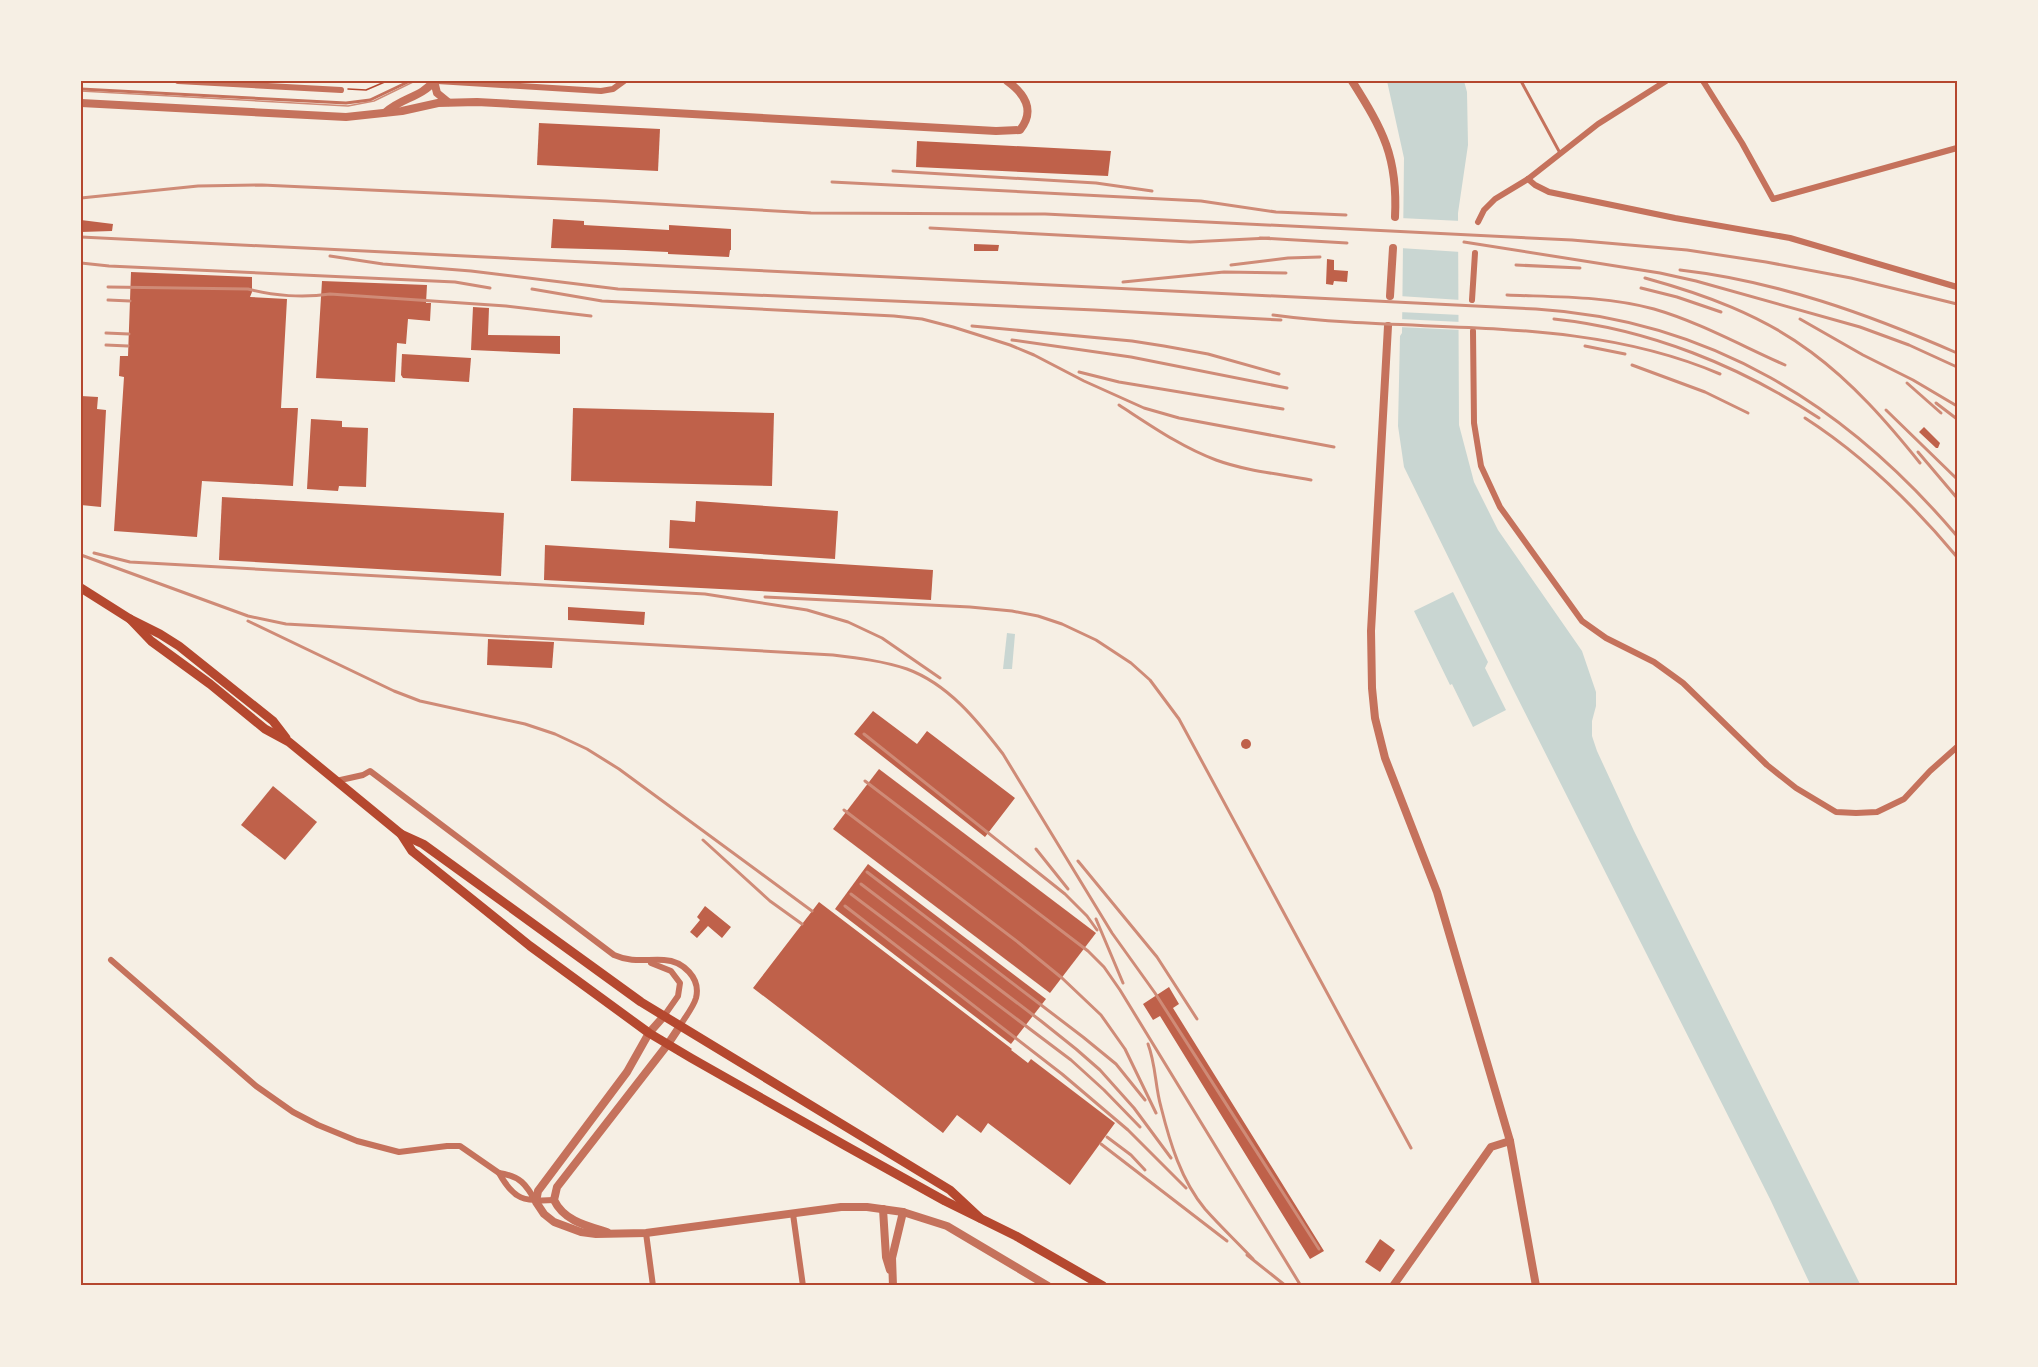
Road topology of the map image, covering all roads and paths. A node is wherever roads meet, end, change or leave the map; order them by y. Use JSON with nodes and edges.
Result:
{"nodes":[{"id":1,"x":178,"y":81,"type":"edge"},
{"id":2,"x":387,"y":81,"type":"edge"},
{"id":3,"x":411,"y":81,"type":"edge"},
{"id":4,"x":435,"y":81,"type":"edge"},
{"id":5,"x":624,"y":81,"type":"edge"},
{"id":6,"x":1007,"y":81,"type":"edge"},
{"id":7,"x":1352,"y":81,"type":"edge"},
{"id":8,"x":1521,"y":81,"type":"edge"},
{"id":9,"x":1666,"y":81,"type":"edge"},
{"id":10,"x":1703,"y":81,"type":"edge"},
{"id":11,"x":81,"y":89,"type":"edge"},
{"id":12,"x":349,"y":89,"type":"dead end"},
{"id":13,"x":341,"y":90,"type":"dead end"},
{"id":14,"x":448,"y":102,"type":"junction"},
{"id":15,"x":81,"y":103,"type":"edge"},
{"id":16,"x":386,"y":112,"type":"junction"},
{"id":17,"x":1957,"y":148,"type":"edge"},
{"id":18,"x":1560,"y":154,"type":"junction"},
{"id":19,"x":1528,"y":179,"type":"junction"},
{"id":20,"x":1395,"y":217,"type":"dead end"},
{"id":21,"x":1478,"y":222,"type":"dead end"},
{"id":22,"x":1394,"y":248,"type":"dead end"},
{"id":23,"x":1475,"y":253,"type":"dead end"},
{"id":24,"x":1957,"y":287,"type":"edge"},
{"id":25,"x":1390,"y":296,"type":"dead end"},
{"id":26,"x":1472,"y":300,"type":"dead end"},
{"id":27,"x":1388,"y":326,"type":"dead end"},
{"id":28,"x":1473,"y":331,"type":"dead end"},
{"id":29,"x":81,"y":588,"type":"edge"},
{"id":30,"x":1957,"y":747,"type":"edge"},
{"id":31,"x":336,"y":781,"type":"junction"},
{"id":32,"x":401,"y":834,"type":"junction"},
{"id":33,"x":111,"y":960,"type":"dead end"},
{"id":34,"x":647,"y":962,"type":"junction"},
{"id":35,"x":664,"y":1016,"type":"junction"},
{"id":36,"x":680,"y":1026,"type":"junction"},
{"id":37,"x":650,"y":1033,"type":"junction"},
{"id":38,"x":668,"y":1044,"type":"junction"},
{"id":39,"x":1510,"y":1141,"type":"junction"},
{"id":40,"x":499,"y":1173,"type":"junction"},
{"id":41,"x":554,"y":1200,"type":"junction"},
{"id":42,"x":536,"y":1202,"type":"junction"},
{"id":43,"x":883,"y":1209,"type":"junction"},
{"id":44,"x":903,"y":1212,"type":"junction"},
{"id":45,"x":793,"y":1214,"type":"junction"},
{"id":46,"x":980,"y":1218,"type":"junction"},
{"id":47,"x":646,"y":1233,"type":"junction"},
{"id":48,"x":615,"y":1234,"type":"junction"},
{"id":49,"x":892,"y":1277,"type":"junction"},
{"id":50,"x":653,"y":1286,"type":"edge"},
{"id":51,"x":802,"y":1286,"type":"edge"},
{"id":52,"x":893,"y":1286,"type":"edge"},
{"id":53,"x":1048,"y":1286,"type":"edge"},
{"id":54,"x":1103,"y":1286,"type":"edge"},
{"id":55,"x":1393,"y":1286,"type":"edge"},
{"id":56,"x":1536,"y":1286,"type":"edge"}],
"edges":[{"from":1,"to":13,"type":"street"},
{"from":2,"to":12,"type":"path"},
{"from":3,"to":11,"type":"lane"},
{"from":4,"to":5,"type":"street"},
{"from":4,"to":14,"type":"street"},
{"from":4,"to":16,"type":"street"},
{"from":6,"to":14,"type":"street"},
{"from":7,"to":20,"type":"street"},
{"from":8,"to":18,"type":"lane"},
{"from":9,"to":18,"type":"street"},
{"from":10,"to":17,"type":"street"},
{"from":14,"to":16,"type":"street"},
{"from":15,"to":16,"type":"street"},
{"from":18,"to":19,"type":"street"},
{"from":19,"to":21,"type":"street"},
{"from":19,"to":24,"type":"street"},
{"from":22,"to":25,"type":"street"},
{"from":23,"to":26,"type":"street"},
{"from":27,"to":39,"type":"street"},
{"from":28,"to":30,"type":"street"},
{"from":29,"to":31,"type":"main road"},
{"from":31,"to":32,"type":"main road"},
{"from":31,"to":34,"type":"street"},
{"from":32,"to":35,"type":"main road"},
{"from":32,"to":37,"type":"main road"},
{"from":33,"to":40,"type":"street"},
{"from":34,"to":35,"type":"street"},
{"from":34,"to":36,"type":"street"},
{"from":35,"to":36,"type":"main road"},
{"from":35,"to":37,"type":"street"},
{"from":36,"to":38,"type":"street"},
{"from":36,"to":46,"type":"main road"},
{"from":37,"to":38,"type":"main road"},
{"from":37,"to":42,"type":"street"},
{"from":38,"to":41,"type":"street"},
{"from":38,"to":46,"type":"main road"},
{"from":39,"to":55,"type":"street"},
{"from":39,"to":56,"type":"street"},
{"from":40,"to":42,"type":"street"},
{"from":40,"to":42,"type":"street"},
{"from":41,"to":42,"type":"street"},
{"from":41,"to":48,"type":"street"},
{"from":42,"to":48,"type":"street"},
{"from":43,"to":44,"type":"street"},
{"from":43,"to":45,"type":"street"},
{"from":43,"to":49,"type":"street"},
{"from":44,"to":49,"type":"street"},
{"from":44,"to":53,"type":"street"},
{"from":45,"to":47,"type":"street"},
{"from":45,"to":51,"type":"street"},
{"from":46,"to":54,"type":"main road"},
{"from":47,"to":48,"type":"street"},
{"from":47,"to":50,"type":"street"},
{"from":49,"to":52,"type":"street"}]}
